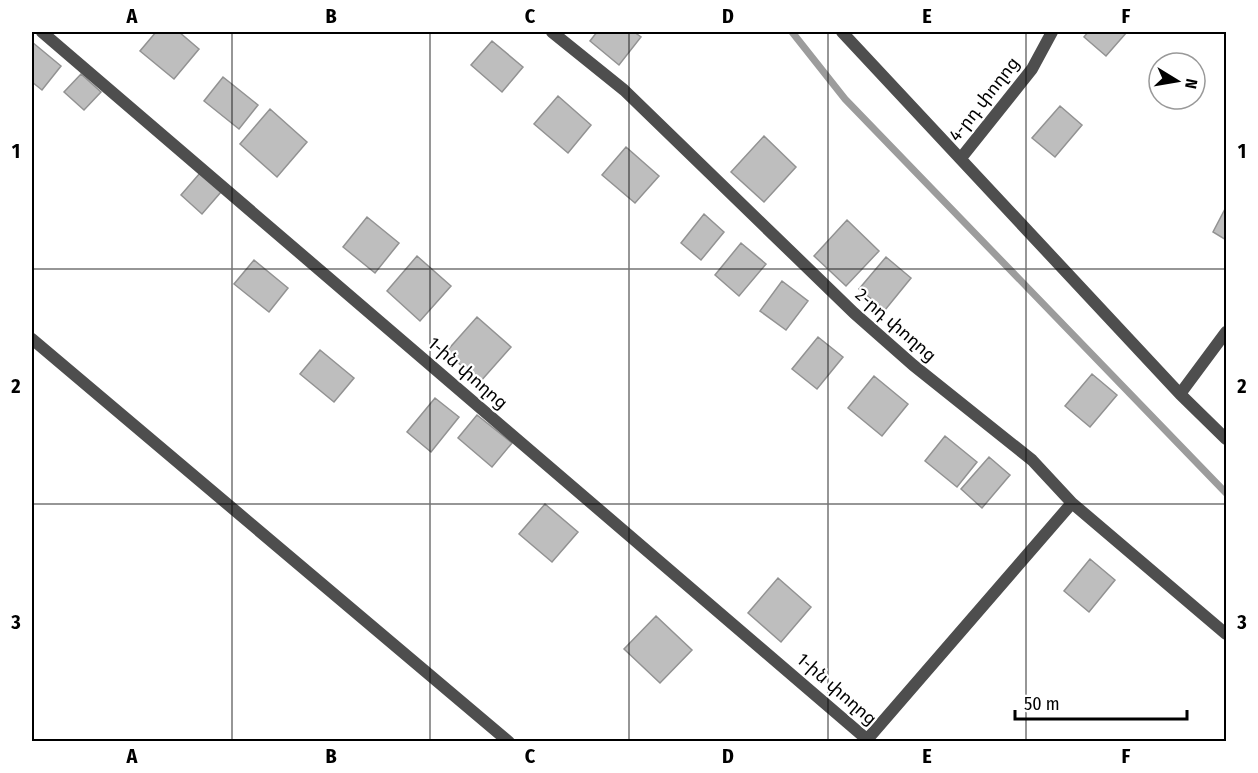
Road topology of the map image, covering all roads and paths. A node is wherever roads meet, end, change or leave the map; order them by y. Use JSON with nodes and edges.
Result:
{"nodes":[{"id":1,"x":42,"y":32,"type":"edge"},
{"id":2,"x":552,"y":32,"type":"edge"},
{"id":3,"x":842,"y":32,"type":"edge"},
{"id":4,"x":1052,"y":32,"type":"edge"},
{"id":5,"x":961,"y":158,"type":"junction"},
{"id":6,"x":1227,"y":332,"type":"edge"},
{"id":7,"x":32,"y":339,"type":"edge"},
{"id":8,"x":1180,"y":394,"type":"junction"},
{"id":9,"x":1227,"y":440,"type":"edge"},
{"id":10,"x":1072,"y":503,"type":"junction"},
{"id":11,"x":1227,"y":634,"type":"edge"},
{"id":12,"x":509,"y":741,"type":"edge"},
{"id":13,"x":867,"y":741,"type":"edge"}],
"edges":[{"from":1,"to":13,"type":"street","name":"1-ին փողոց"},
{"from":2,"to":10,"type":"street","name":"2-րդ փողոց"},
{"from":3,"to":5,"type":"street"},
{"from":4,"to":5,"type":"street","name":"4-րդ փողոց"},
{"from":5,"to":8,"type":"street"},
{"from":6,"to":8,"type":"street"},
{"from":7,"to":12,"type":"street"},
{"from":8,"to":9,"type":"street"},
{"from":10,"to":11,"type":"street","name":"2-րդ փողոց"},
{"from":10,"to":13,"type":"street"}]}
